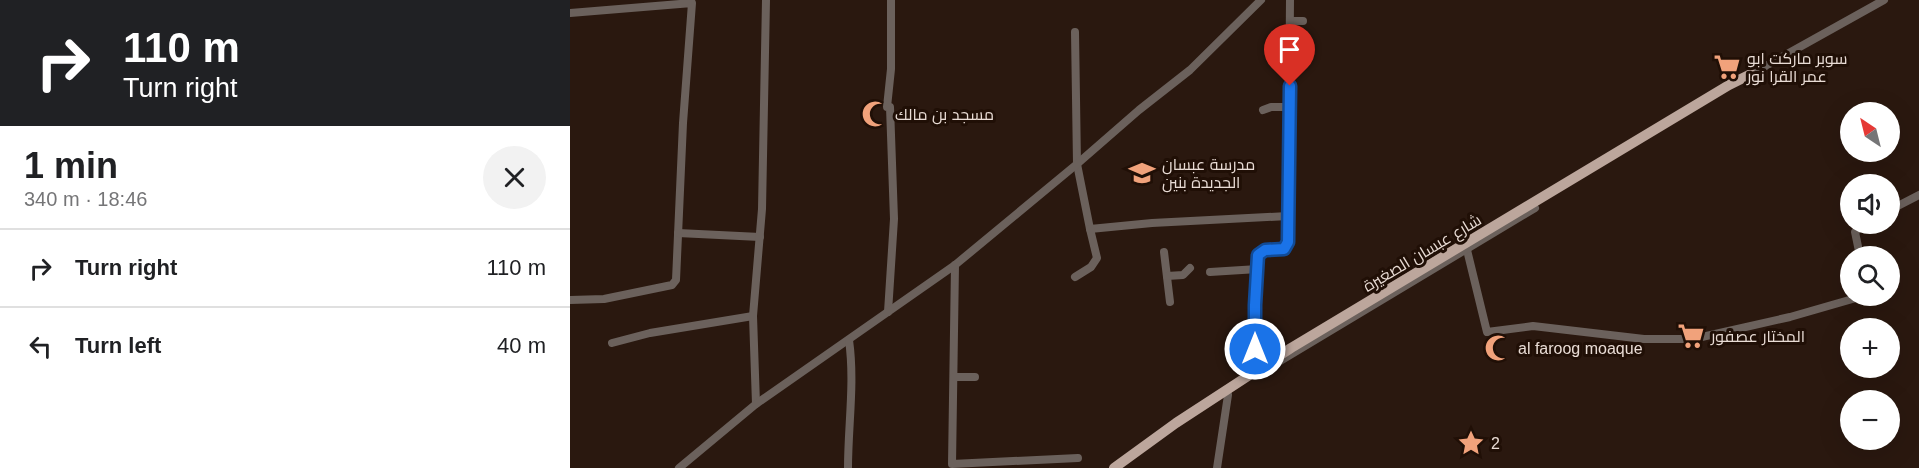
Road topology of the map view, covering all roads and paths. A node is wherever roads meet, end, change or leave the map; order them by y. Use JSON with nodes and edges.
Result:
{"nodes":[{"id":1,"x":766,"y":0,"type":"edge"},
{"id":2,"x":891,"y":0,"type":"edge"},
{"id":3,"x":1261,"y":0,"type":"edge"},
{"id":4,"x":1290,"y":0,"type":"edge"},
{"id":5,"x":1884,"y":0,"type":"edge"},
{"id":6,"x":570,"y":13,"type":"edge"},
{"id":7,"x":1290,"y":21,"type":"junction"},
{"id":8,"x":1303,"y":21,"type":"dead end"},
{"id":9,"x":1075,"y":32,"type":"dead end"},
{"id":10,"x":1271,"y":40,"type":"dead end"},
{"id":11,"x":1290,"y":40,"type":"junction"},
{"id":12,"x":1751,"y":74,"type":"junction"},
{"id":13,"x":1290,"y":107,"type":"junction"},
{"id":14,"x":1263,"y":110,"type":"dead end"},
{"id":15,"x":1077,"y":164,"type":"junction"},
{"id":16,"x":1919,"y":195,"type":"edge"},
{"id":17,"x":1900,"y":205,"type":"edge"},
{"id":18,"x":1287,"y":216,"type":"junction"},
{"id":19,"x":1090,"y":229,"type":"junction"},
{"id":20,"x":678,"y":233,"type":"junction"},
{"id":21,"x":760,"y":237,"type":"junction"},
{"id":22,"x":1467,"y":250,"type":"junction"},
{"id":23,"x":1164,"y":252,"type":"dead end"},
{"id":24,"x":955,"y":264,"type":"junction"},
{"id":25,"x":1190,"y":268,"type":"dead end"},
{"id":26,"x":1258,"y":269,"type":"junction"},
{"id":27,"x":1210,"y":272,"type":"dead end"},
{"id":28,"x":1167,"y":276,"type":"junction"},
{"id":29,"x":1075,"y":278,"type":"dead end"},
{"id":30,"x":570,"y":300,"type":"edge"},
{"id":31,"x":1170,"y":302,"type":"dead end"},
{"id":32,"x":1840,"y":303,"type":"edge"},
{"id":33,"x":888,"y":312,"type":"junction"},
{"id":34,"x":753,"y":316,"type":"junction"},
{"id":35,"x":849,"y":340,"type":"junction"},
{"id":36,"x":612,"y":343,"type":"dead end"},
{"id":37,"x":1255,"y":375,"type":"junction"},
{"id":38,"x":954,"y":377,"type":"junction"},
{"id":39,"x":975,"y":377,"type":"dead end"},
{"id":40,"x":1228,"y":395,"type":"junction"},
{"id":41,"x":756,"y":404,"type":"junction"},
{"id":42,"x":1078,"y":458,"type":"dead end"},
{"id":43,"x":679,"y":468,"type":"edge"},
{"id":44,"x":848,"y":468,"type":"edge"},
{"id":45,"x":1114,"y":468,"type":"edge"},
{"id":46,"x":1120,"y":468,"type":"edge"},
{"id":47,"x":1217,"y":468,"type":"edge"}],
"edges":[{"from":1,"to":21,"type":"street"},
{"from":2,"to":33,"type":"street"},
{"from":3,"to":15,"type":"street"},
{"from":4,"to":7,"type":"street"},
{"from":5,"to":12,"type":"street","name":"شارع عبسان الصغيرة"},
{"from":6,"to":20,"type":"street"},
{"from":7,"to":8,"type":"street"},
{"from":7,"to":11,"type":"street"},
{"from":9,"to":15,"type":"street"},
{"from":10,"to":11,"type":"street"},
{"from":11,"to":13,"type":"street"},
{"from":12,"to":22,"type":"street","name":"شارع عبسان الصغيرة"},
{"from":12,"to":37,"type":"main road","name":"شارع عبسان الصغيرة"},
{"from":13,"to":14,"type":"street"},
{"from":13,"to":18,"type":"street"},
{"from":15,"to":19,"type":"street"},
{"from":15,"to":24,"type":"street"},
{"from":16,"to":17,"type":"street"},
{"from":18,"to":19,"type":"street"},
{"from":18,"to":26,"type":"street"},
{"from":19,"to":29,"type":"street"},
{"from":20,"to":21,"type":"street"},
{"from":20,"to":30,"type":"street"},
{"from":21,"to":34,"type":"street"},
{"from":22,"to":32,"type":"street"},
{"from":22,"to":37,"type":"street","name":"شارع عبسان الصغيرة"},
{"from":23,"to":28,"type":"street"},
{"from":24,"to":33,"type":"street"},
{"from":24,"to":38,"type":"street"},
{"from":25,"to":28,"type":"street"},
{"from":26,"to":27,"type":"street"},
{"from":26,"to":37,"type":"street"},
{"from":28,"to":31,"type":"street"},
{"from":33,"to":35,"type":"street"},
{"from":34,"to":36,"type":"street"},
{"from":34,"to":41,"type":"street"},
{"from":35,"to":41,"type":"street"},
{"from":35,"to":44,"type":"street"},
{"from":37,"to":40,"type":"street","name":"شارع عبسان الصغيرة"},
{"from":37,"to":45,"type":"main road","name":"شارع عبسان الصغيرة"},
{"from":38,"to":39,"type":"street"},
{"from":38,"to":42,"type":"street"},
{"from":40,"to":46,"type":"street","name":"شارع عبسان الصغيرة"},
{"from":40,"to":47,"type":"street"},
{"from":41,"to":43,"type":"street"}]}
